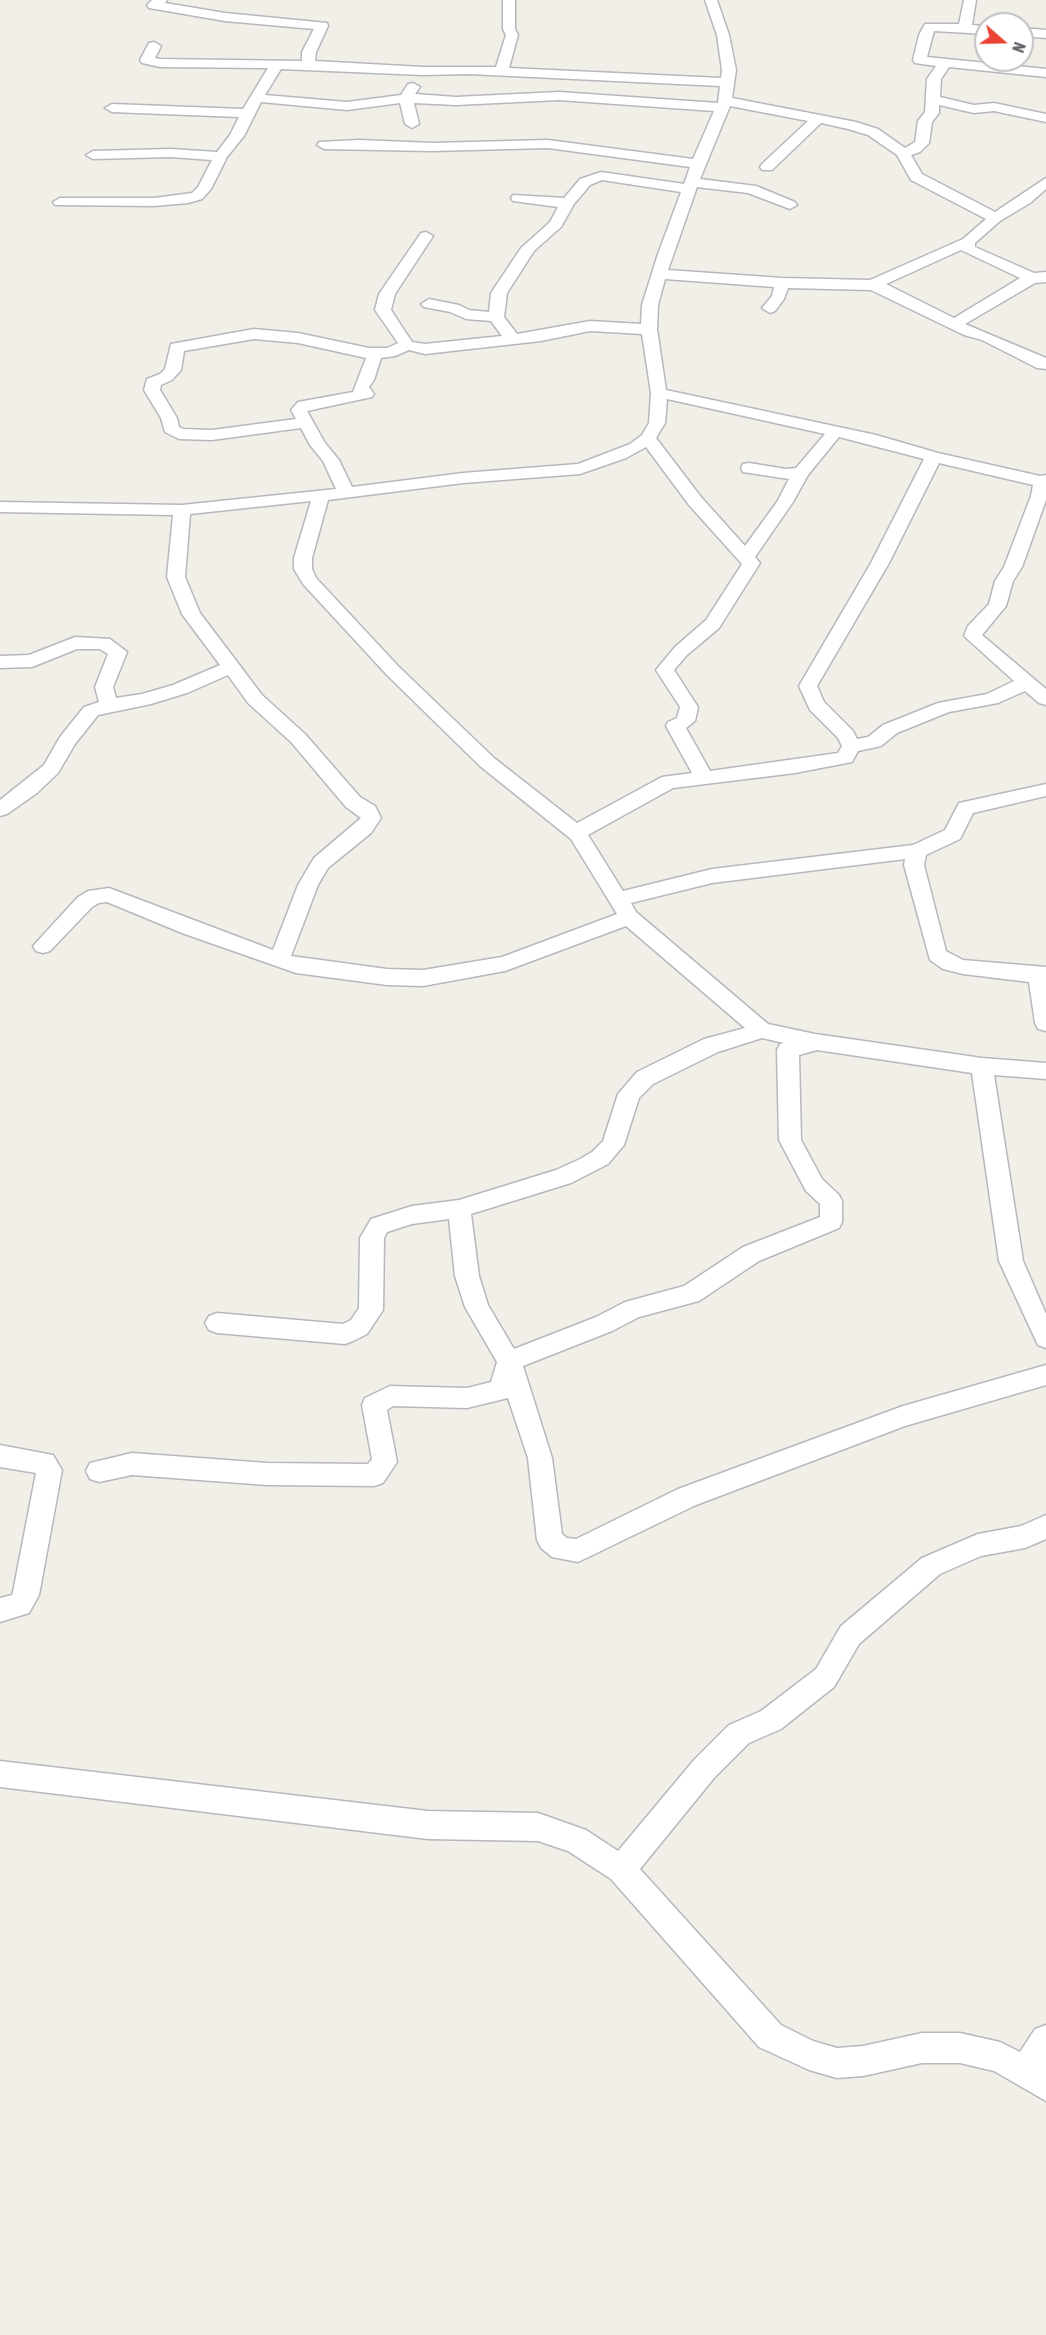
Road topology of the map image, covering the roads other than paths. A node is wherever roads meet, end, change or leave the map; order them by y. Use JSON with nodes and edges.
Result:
{"nodes":[{"id":1,"x":161,"y":0,"type":"edge"},
{"id":2,"x":509,"y":0,"type":"edge"},
{"id":3,"x":711,"y":0,"type":"edge"},
{"id":4,"x":970,"y":0,"type":"edge"},
{"id":5,"x":965,"y":28,"type":"junction"},
{"id":6,"x":974,"y":29,"type":"edge"},
{"id":7,"x":154,"y":46,"type":"dead end"},
{"id":8,"x":945,"y":63,"type":"junction"},
{"id":9,"x":277,"y":65,"type":"junction"},
{"id":10,"x":308,"y":65,"type":"junction"},
{"id":11,"x":423,"y":71,"type":"junction"},
{"id":12,"x":502,"y":71,"type":"junction"},
{"id":13,"x":526,"y":73,"type":"junction"},
{"id":14,"x":1045,"y":73,"type":"edge"},
{"id":15,"x":630,"y":76,"type":"junction"},
{"id":16,"x":727,"y":82,"type":"junction"},
{"id":17,"x":259,"y":98,"type":"junction"},
{"id":18,"x":406,"y":98,"type":"junction"},
{"id":19,"x":521,"y":98,"type":"junction"},
{"id":20,"x":933,"y":100,"type":"junction"},
{"id":21,"x":628,"y":101,"type":"junction"},
{"id":22,"x":724,"y":104,"type":"junction"},
{"id":23,"x":112,"y":108,"type":"dead end"},
{"id":24,"x":247,"y":113,"type":"junction"},
{"id":25,"x":1046,"y":118,"type":"edge"},
{"id":26,"x":818,"y":119,"type":"junction"},
{"id":27,"x":412,"y":124,"type":"dead end"},
{"id":28,"x":324,"y":146,"type":"dead end"},
{"id":29,"x":903,"y":153,"type":"junction"},
{"id":30,"x":93,"y":154,"type":"dead end"},
{"id":31,"x":221,"y":156,"type":"junction"},
{"id":32,"x":698,"y":164,"type":"junction"},
{"id":33,"x":767,"y":167,"type":"dead end"},
{"id":34,"x":1046,"y":182,"type":"edge"},
{"id":35,"x":691,"y":185,"type":"junction"},
{"id":36,"x":518,"y":198,"type":"dead end"},
{"id":37,"x":60,"y":202,"type":"dead end"},
{"id":38,"x":568,"y":202,"type":"junction"},
{"id":39,"x":790,"y":204,"type":"dead end"},
{"id":40,"x":995,"y":218,"type":"junction"},
{"id":41,"x":426,"y":237,"type":"dead end"},
{"id":42,"x":968,"y":242,"type":"junction"},
{"id":43,"x":661,"y":274,"type":"junction"},
{"id":44,"x":1039,"y":277,"type":"edge"},
{"id":45,"x":782,"y":283,"type":"junction"},
{"id":46,"x":872,"y":285,"type":"junction"},
{"id":47,"x":429,"y":304,"type":"dead end"},
{"id":48,"x":770,"y":308,"type":"dead end"},
{"id":49,"x":496,"y":317,"type":"junction"},
{"id":50,"x":955,"y":324,"type":"junction"},
{"id":51,"x":649,"y":328,"type":"junction"},
{"id":52,"x":512,"y":338,"type":"junction"},
{"id":53,"x":407,"y":345,"type":"junction"},
{"id":54,"x":369,"y":353,"type":"junction"},
{"id":55,"x":1045,"y":365,"type":"edge"},
{"id":56,"x":659,"y":393,"type":"junction"},
{"id":57,"x":305,"y":423,"type":"junction"},
{"id":58,"x":835,"y":431,"type":"junction"},
{"id":59,"x":648,"y":438,"type":"junction"},
{"id":60,"x":934,"y":457,"type":"junction"},
{"id":61,"x":749,"y":468,"type":"dead end"},
{"id":62,"x":801,"y":473,"type":"junction"},
{"id":63,"x":1044,"y":481,"type":"edge"},
{"id":64,"x":346,"y":493,"type":"junction"},
{"id":65,"x":321,"y":495,"type":"junction"},
{"id":66,"x":0,"y":507,"type":"edge"},
{"id":67,"x":182,"y":510,"type":"junction"},
{"id":68,"x":747,"y":556,"type":"junction"},
{"id":69,"x":0,"y":662,"type":"edge"},
{"id":70,"x":229,"y":668,"type":"junction"},
{"id":71,"x":1028,"y":682,"type":"junction"},
{"id":72,"x":1046,"y":699,"type":"edge"},
{"id":73,"x":109,"y":705,"type":"junction"},
{"id":74,"x":851,"y":746,"type":"junction"},
{"id":75,"x":704,"y":778,"type":"junction"},
{"id":76,"x":1046,"y":790,"type":"edge"},
{"id":77,"x":0,"y":809,"type":"edge"},
{"id":78,"x":578,"y":834,"type":"junction"},
{"id":79,"x":917,"y":851,"type":"junction"},
{"id":80,"x":618,"y":899,"type":"junction"},
{"id":81,"x":629,"y":917,"type":"junction"},
{"id":82,"x":43,"y":946,"type":"dead end"},
{"id":83,"x":279,"y":961,"type":"junction"},
{"id":84,"x":1043,"y":975,"type":"edge"},
{"id":85,"x":1046,"y":1023,"type":"edge"},
{"id":86,"x":761,"y":1030,"type":"junction"},
{"id":87,"x":815,"y":1042,"type":"junction"},
{"id":88,"x":982,"y":1066,"type":"junction"},
{"id":89,"x":1046,"y":1071,"type":"edge"},
{"id":90,"x":459,"y":1209,"type":"junction"},
{"id":91,"x":218,"y":1323,"type":"dead end"},
{"id":92,"x":1046,"y":1338,"type":"edge"},
{"id":93,"x":509,"y":1361,"type":"junction"},
{"id":94,"x":1046,"y":1374,"type":"edge"},
{"id":95,"x":0,"y":1456,"type":"edge"},
{"id":96,"x":99,"y":1471,"type":"dead end"},
{"id":97,"x":1046,"y":1526,"type":"edge"},
{"id":98,"x":0,"y":1610,"type":"edge"},
{"id":99,"x":0,"y":1774,"type":"edge"},
{"id":100,"x":621,"y":1869,"type":"junction"},
{"id":101,"x":1046,"y":2040,"type":"edge"},
{"id":102,"x":1035,"y":2079,"type":"edge"}],
"edges":[{"from":1,"to":10,"type":"street"},
{"from":2,"to":12,"type":"street"},
{"from":3,"to":16,"type":"street"},
{"from":4,"to":5,"type":"street"},
{"from":5,"to":6,"type":"street"},
{"from":5,"to":8,"type":"street"},
{"from":7,"to":9,"type":"street"},
{"from":8,"to":14,"type":"street"},
{"from":8,"to":20,"type":"street"},
{"from":9,"to":10,"type":"street"},
{"from":9,"to":17,"type":"street"},
{"from":10,"to":11,"type":"street"},
{"from":11,"to":12,"type":"street"},
{"from":11,"to":18,"type":"street"},
{"from":12,"to":13,"type":"street"},
{"from":13,"to":15,"type":"street"},
{"from":13,"to":19,"type":"street"},
{"from":15,"to":16,"type":"street"},
{"from":15,"to":21,"type":"street"},
{"from":16,"to":22,"type":"street"},
{"from":17,"to":18,"type":"street"},
{"from":17,"to":24,"type":"street"},
{"from":18,"to":19,"type":"street"},
{"from":18,"to":27,"type":"street"},
{"from":19,"to":21,"type":"street"},
{"from":20,"to":25,"type":"street"},
{"from":20,"to":29,"type":"street"},
{"from":21,"to":22,"type":"street"},
{"from":22,"to":26,"type":"street"},
{"from":22,"to":32,"type":"street"},
{"from":23,"to":24,"type":"street"},
{"from":24,"to":31,"type":"street"},
{"from":26,"to":29,"type":"street"},
{"from":26,"to":33,"type":"street"},
{"from":28,"to":32,"type":"street"},
{"from":29,"to":40,"type":"street"},
{"from":30,"to":31,"type":"street"},
{"from":31,"to":37,"type":"street"},
{"from":32,"to":35,"type":"street"},
{"from":34,"to":40,"type":"street"},
{"from":35,"to":38,"type":"street"},
{"from":35,"to":39,"type":"street"},
{"from":35,"to":43,"type":"street"},
{"from":36,"to":38,"type":"street"},
{"from":38,"to":49,"type":"street"},
{"from":40,"to":42,"type":"street"},
{"from":41,"to":53,"type":"street"},
{"from":42,"to":44,"type":"street"},
{"from":42,"to":46,"type":"street"},
{"from":43,"to":45,"type":"street"},
{"from":43,"to":51,"type":"street"},
{"from":44,"to":50,"type":"street"},
{"from":45,"to":46,"type":"street"},
{"from":45,"to":48,"type":"street"},
{"from":46,"to":50,"type":"street"},
{"from":47,"to":49,"type":"street"},
{"from":49,"to":52,"type":"street"},
{"from":50,"to":55,"type":"street"},
{"from":51,"to":52,"type":"street"},
{"from":51,"to":56,"type":"street"},
{"from":52,"to":53,"type":"street"},
{"from":53,"to":54,"type":"street"},
{"from":54,"to":57,"type":"street"},
{"from":54,"to":57,"type":"street"},
{"from":56,"to":58,"type":"street"},
{"from":56,"to":59,"type":"street"},
{"from":57,"to":64,"type":"street"},
{"from":58,"to":60,"type":"street"},
{"from":58,"to":62,"type":"street"},
{"from":59,"to":64,"type":"street"},
{"from":59,"to":68,"type":"street"},
{"from":60,"to":63,"type":"street"},
{"from":60,"to":74,"type":"street"},
{"from":61,"to":62,"type":"street"},
{"from":62,"to":68,"type":"street"},
{"from":63,"to":71,"type":"street"},
{"from":64,"to":65,"type":"street"},
{"from":65,"to":67,"type":"street"},
{"from":65,"to":78,"type":"street"},
{"from":66,"to":67,"type":"street"},
{"from":67,"to":70,"type":"street"},
{"from":68,"to":75,"type":"street"},
{"from":69,"to":73,"type":"street"},
{"from":70,"to":73,"type":"street"},
{"from":70,"to":83,"type":"street"},
{"from":71,"to":72,"type":"street"},
{"from":71,"to":74,"type":"street"},
{"from":73,"to":77,"type":"street"},
{"from":74,"to":75,"type":"street"},
{"from":75,"to":78,"type":"street"},
{"from":76,"to":79,"type":"street"},
{"from":78,"to":80,"type":"street"},
{"from":79,"to":80,"type":"street"},
{"from":79,"to":84,"type":"street"},
{"from":80,"to":81,"type":"street"},
{"from":81,"to":83,"type":"street"},
{"from":81,"to":86,"type":"street"},
{"from":82,"to":83,"type":"street"},
{"from":84,"to":85,"type":"street"},
{"from":86,"to":87,"type":"street"},
{"from":86,"to":90,"type":"street"},
{"from":87,"to":88,"type":"street"},
{"from":87,"to":93,"type":"street"},
{"from":88,"to":89,"type":"street"},
{"from":88,"to":92,"type":"street"},
{"from":90,"to":91,"type":"street"},
{"from":90,"to":93,"type":"street"},
{"from":93,"to":94,"type":"street"},
{"from":93,"to":96,"type":"street"},
{"from":95,"to":98,"type":"street"},
{"from":97,"to":100,"type":"street"},
{"from":99,"to":100,"type":"street"},
{"from":100,"to":102,"type":"street"},
{"from":101,"to":102,"type":"street"}]}
